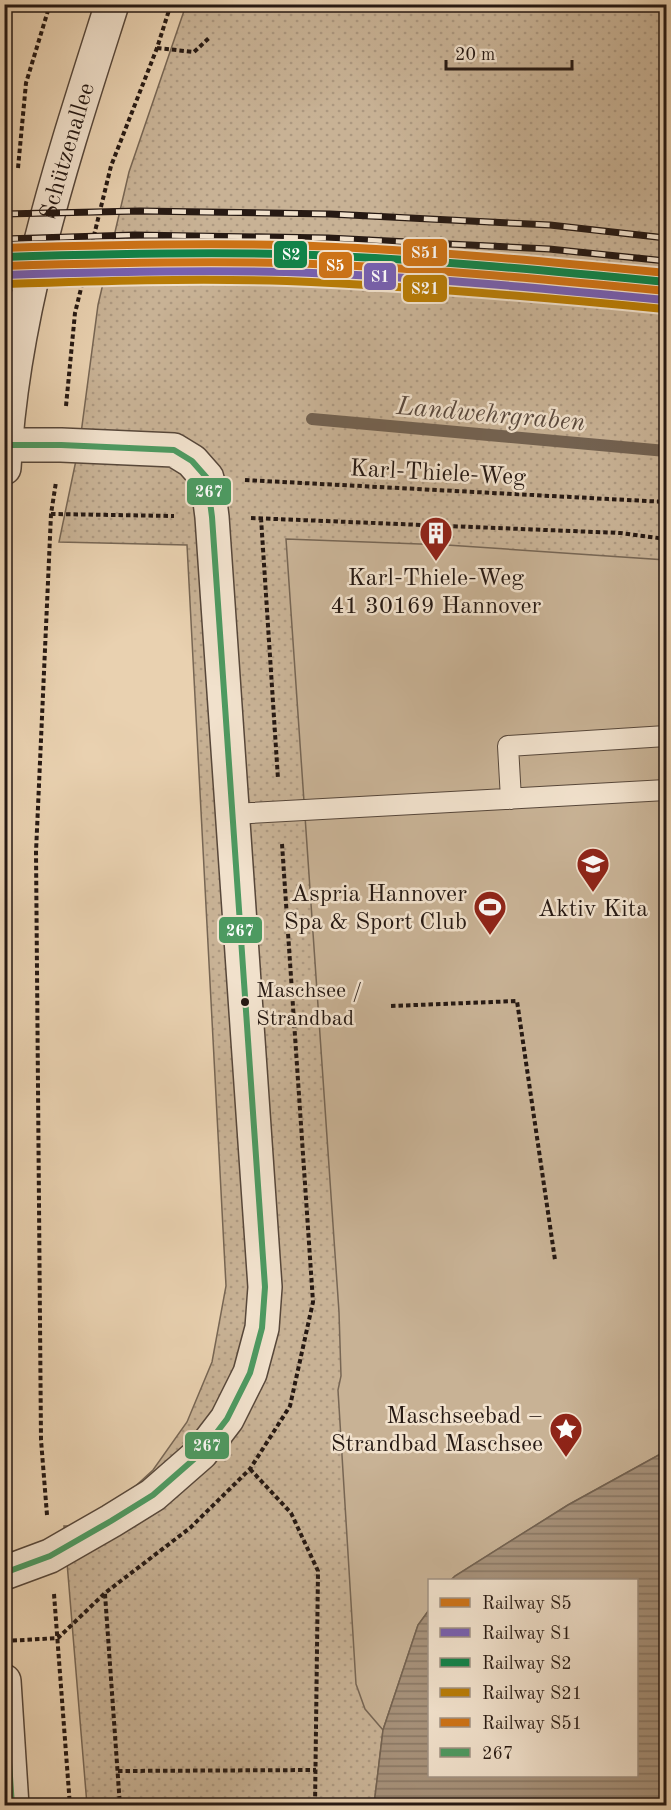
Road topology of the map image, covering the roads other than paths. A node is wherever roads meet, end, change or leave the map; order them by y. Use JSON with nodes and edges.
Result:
{"nodes":[{"id":1,"x":112,"y":4,"type":"edge"},
{"id":2,"x":5,"y":453,"type":"edge"},
{"id":3,"x":666,"y":736,"type":"edge"},
{"id":4,"x":666,"y":790,"type":"edge"},
{"id":5,"x":511,"y":799,"type":"junction"},
{"id":6,"x":233,"y":814,"type":"junction"},
{"id":7,"x":4,"y":1573,"type":"edge"},
{"id":8,"x":4,"y":1681,"type":"edge"},
{"id":9,"x":12,"y":1806,"type":"edge"}],
"edges":[{"from":1,"to":2,"type":"street","name":"Schützenallee"},
{"from":2,"to":6,"type":"street"},
{"from":3,"to":5,"type":"lane"},
{"from":4,"to":5,"type":"lane"},
{"from":5,"to":6,"type":"lane"},
{"from":6,"to":7,"type":"street"},
{"from":8,"to":9,"type":"street"}]}
